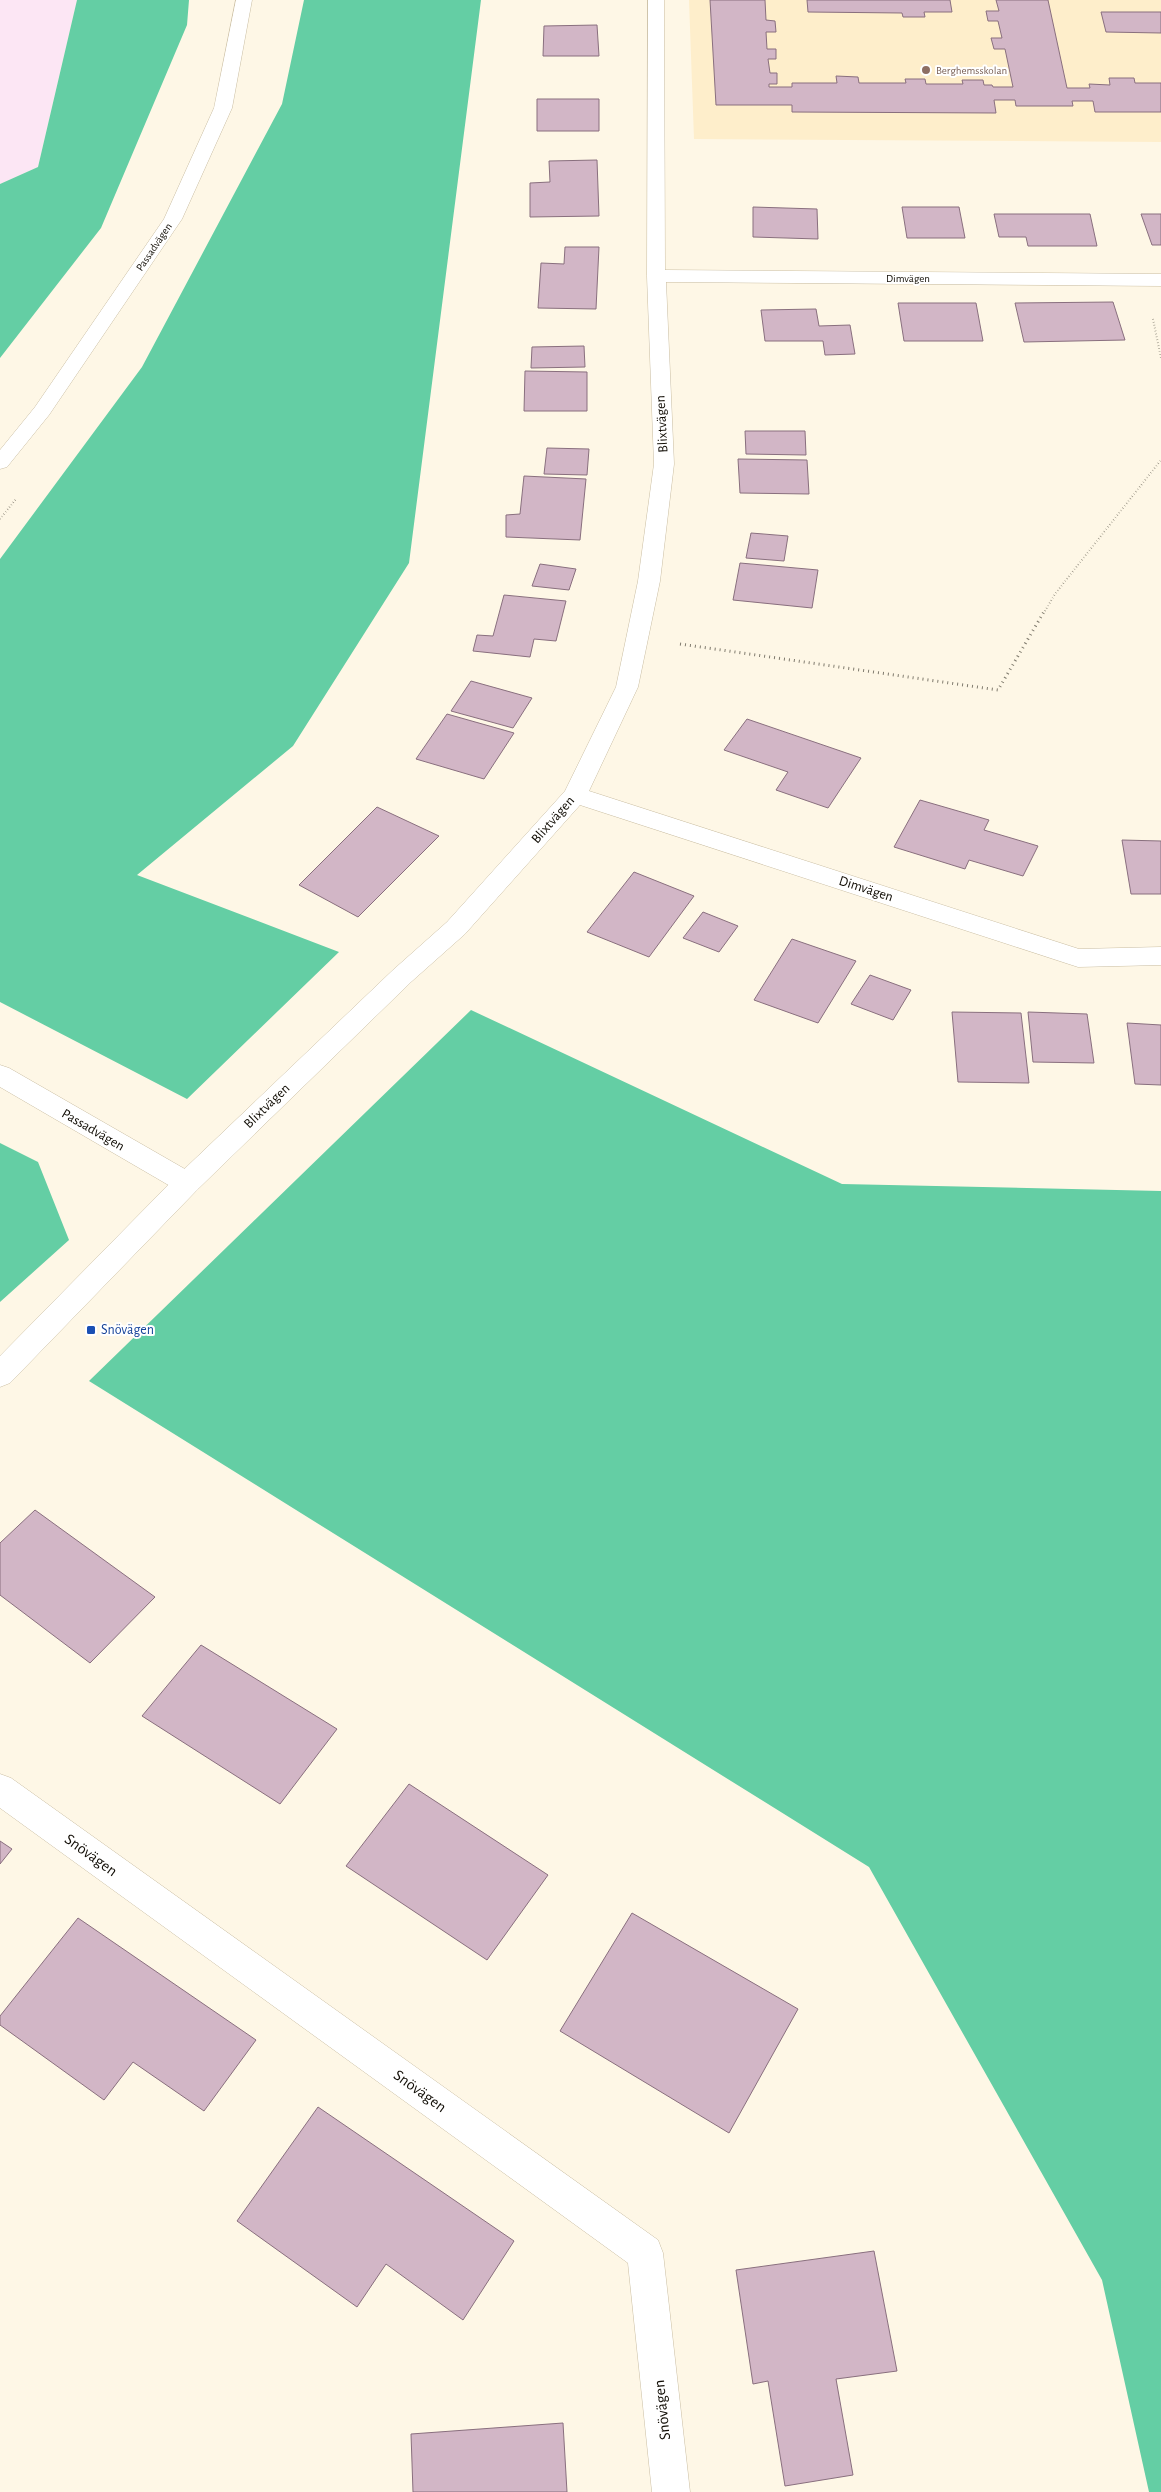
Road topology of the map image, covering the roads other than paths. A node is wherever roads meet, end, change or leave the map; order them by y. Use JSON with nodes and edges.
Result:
{"nodes":[{"id":1,"x":244,"y":0,"type":"edge"},
{"id":2,"x":656,"y":0,"type":"edge"},
{"id":3,"x":656,"y":276,"type":"junction"},
{"id":4,"x":1161,"y":280,"type":"edge"},
{"id":5,"x":0,"y":463,"type":"edge"},
{"id":6,"x":575,"y":795,"type":"junction"},
{"id":7,"x":1161,"y":956,"type":"edge"},
{"id":8,"x":0,"y":1075,"type":"edge"},
{"id":9,"x":187,"y":1183,"type":"junction"},
{"id":10,"x":0,"y":1375,"type":"edge"},
{"id":11,"x":0,"y":1789,"type":"edge"},
{"id":12,"x":671,"y":2492,"type":"edge"}],
"edges":[{"from":1,"to":5,"type":"street","name":"Passadvägen"},
{"from":2,"to":3,"type":"street","name":"Blixtvägen"},
{"from":3,"to":4,"type":"street","name":"Dimvägen"},
{"from":3,"to":6,"type":"street","name":"Blixtvägen"},
{"from":6,"to":7,"type":"street","name":"Dimvägen"},
{"from":6,"to":9,"type":"street","name":"Blixtvägen"},
{"from":8,"to":9,"type":"street","name":"Passadvägen"},
{"from":9,"to":10,"type":"street","name":"Blixtvägen"},
{"from":11,"to":12,"type":"street","name":"Snövägen"}]}
